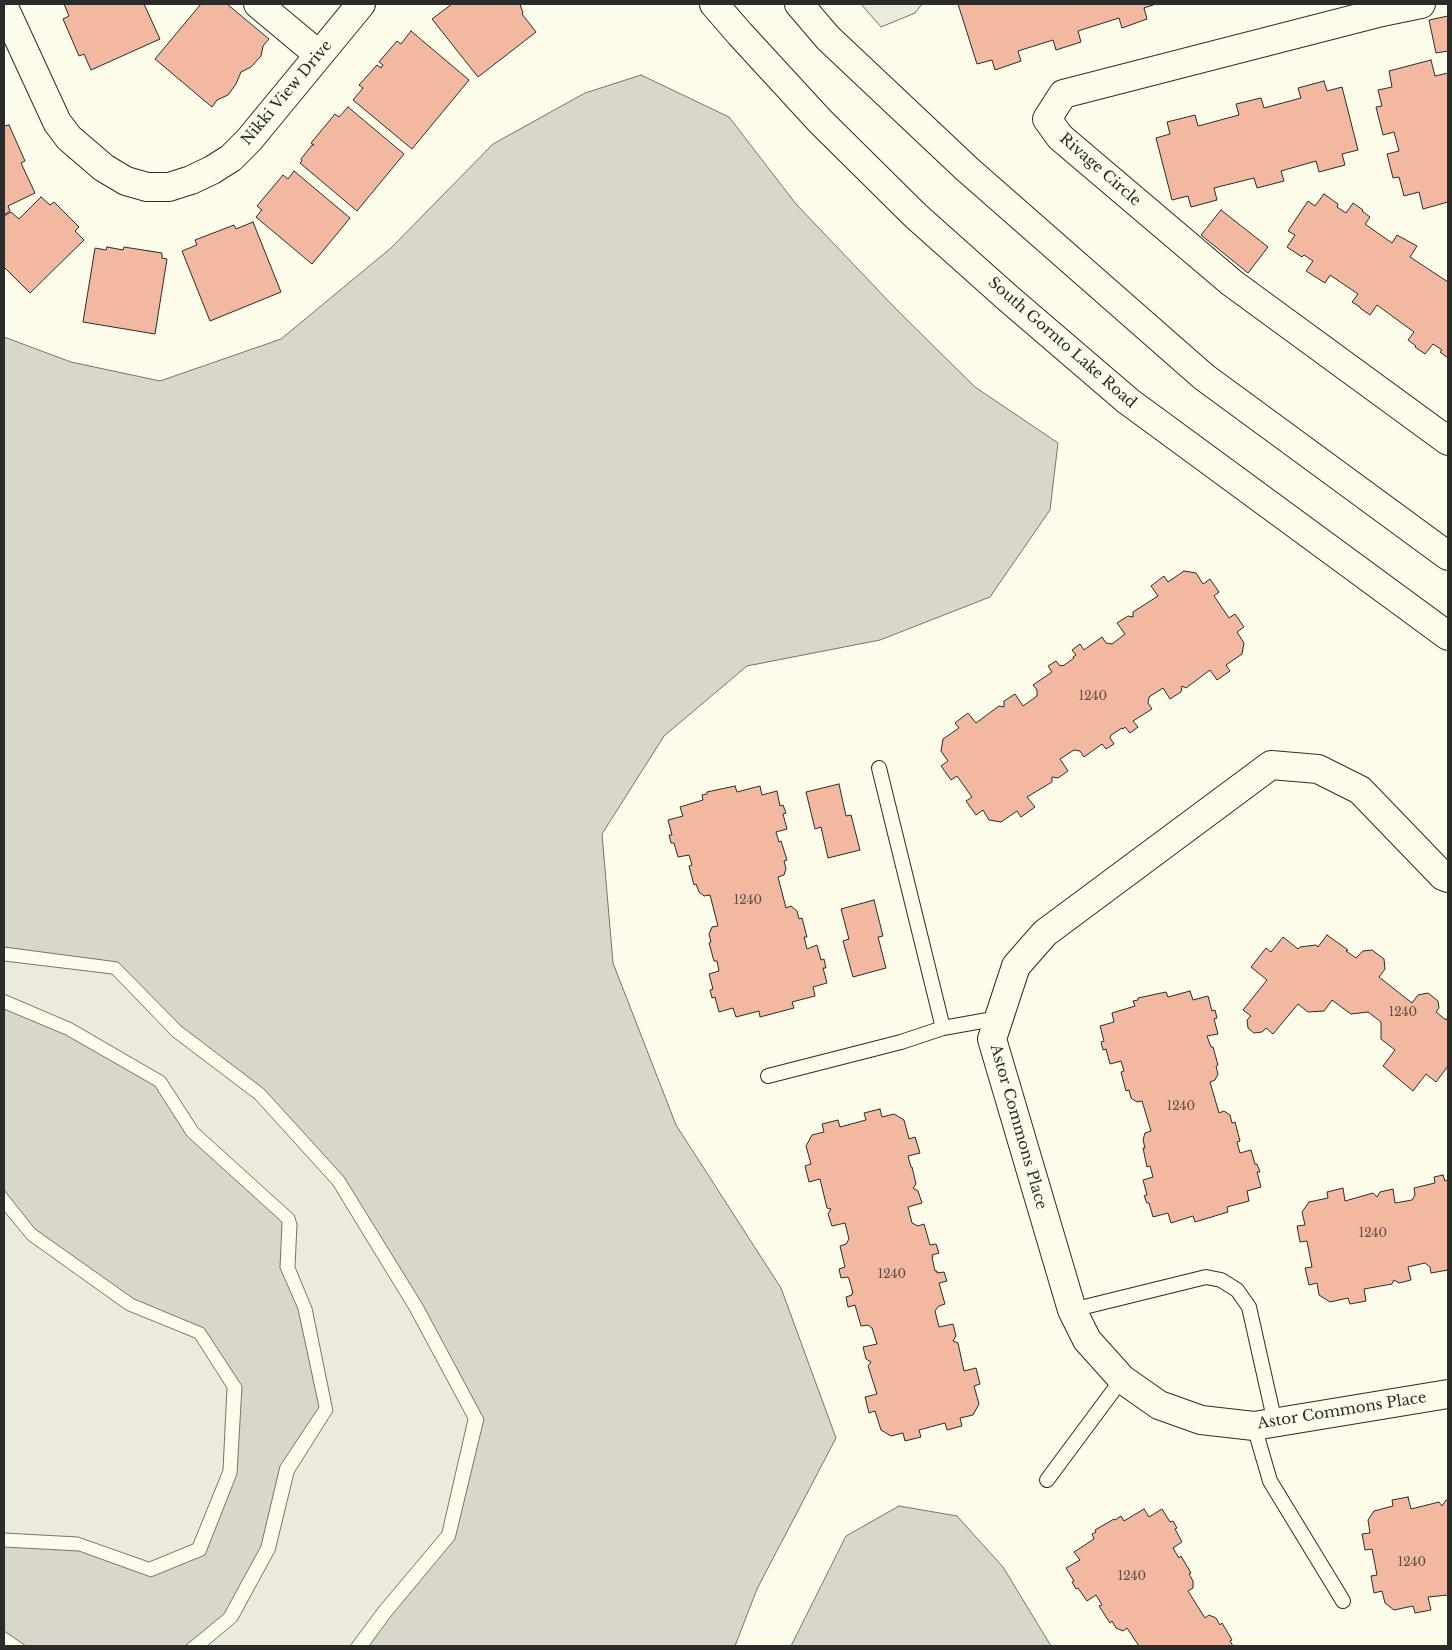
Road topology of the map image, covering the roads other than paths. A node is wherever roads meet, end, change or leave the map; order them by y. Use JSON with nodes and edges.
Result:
{"nodes":[{"id":1,"x":258,"y":4,"type":"edge"},
{"id":2,"x":361,"y":4,"type":"edge"},
{"id":3,"x":714,"y":4,"type":"edge"},
{"id":4,"x":799,"y":4,"type":"edge"},
{"id":5,"x":1421,"y":4,"type":"edge"},
{"id":6,"x":4,"y":7,"type":"edge"},
{"id":7,"x":319,"y":55,"type":"junction"},
{"id":8,"x":1448,"y":442,"type":"edge"},
{"id":9,"x":1448,"y":556,"type":"edge"},
{"id":10,"x":1448,"y":636,"type":"edge"},
{"id":11,"x":879,"y":768,"type":"dead end"},
{"id":12,"x":1447,"y":874,"type":"edge"},
{"id":13,"x":999,"y":1018,"type":"junction"},
{"id":14,"x":943,"y":1028,"type":"junction"},
{"id":15,"x":768,"y":1076,"type":"dead end"},
{"id":16,"x":1072,"y":1310,"type":"junction"},
{"id":17,"x":1122,"y":1380,"type":"junction"},
{"id":18,"x":1448,"y":1394,"type":"edge"},
{"id":19,"x":1264,"y":1425,"type":"junction"},
{"id":20,"x":1047,"y":1480,"type":"dead end"},
{"id":21,"x":1343,"y":1601,"type":"dead end"}],
"edges":[{"from":1,"to":7,"type":"street"},
{"from":2,"to":7,"type":"street","name":"Nikki View Drive"},
{"from":3,"to":10,"type":"street","name":"South Gornto Lake Road"},
{"from":4,"to":9,"type":"street"},
{"from":5,"to":8,"type":"street","name":"Rivage Circle"},
{"from":6,"to":7,"type":"street","name":"Nikki View Drive"},
{"from":11,"to":14,"type":"lane"},
{"from":12,"to":13,"type":"street","name":"Astor Commons Place"},
{"from":13,"to":14,"type":"lane"},
{"from":13,"to":16,"type":"street","name":"Astor Commons Place"},
{"from":14,"to":15,"type":"lane"},
{"from":16,"to":17,"type":"street","name":"Astor Commons Place"},
{"from":16,"to":19,"type":"lane"},
{"from":17,"to":19,"type":"street","name":"Astor Commons Place"},
{"from":17,"to":20,"type":"lane"},
{"from":18,"to":19,"type":"street","name":"Astor Commons Place"},
{"from":19,"to":21,"type":"lane"}]}
